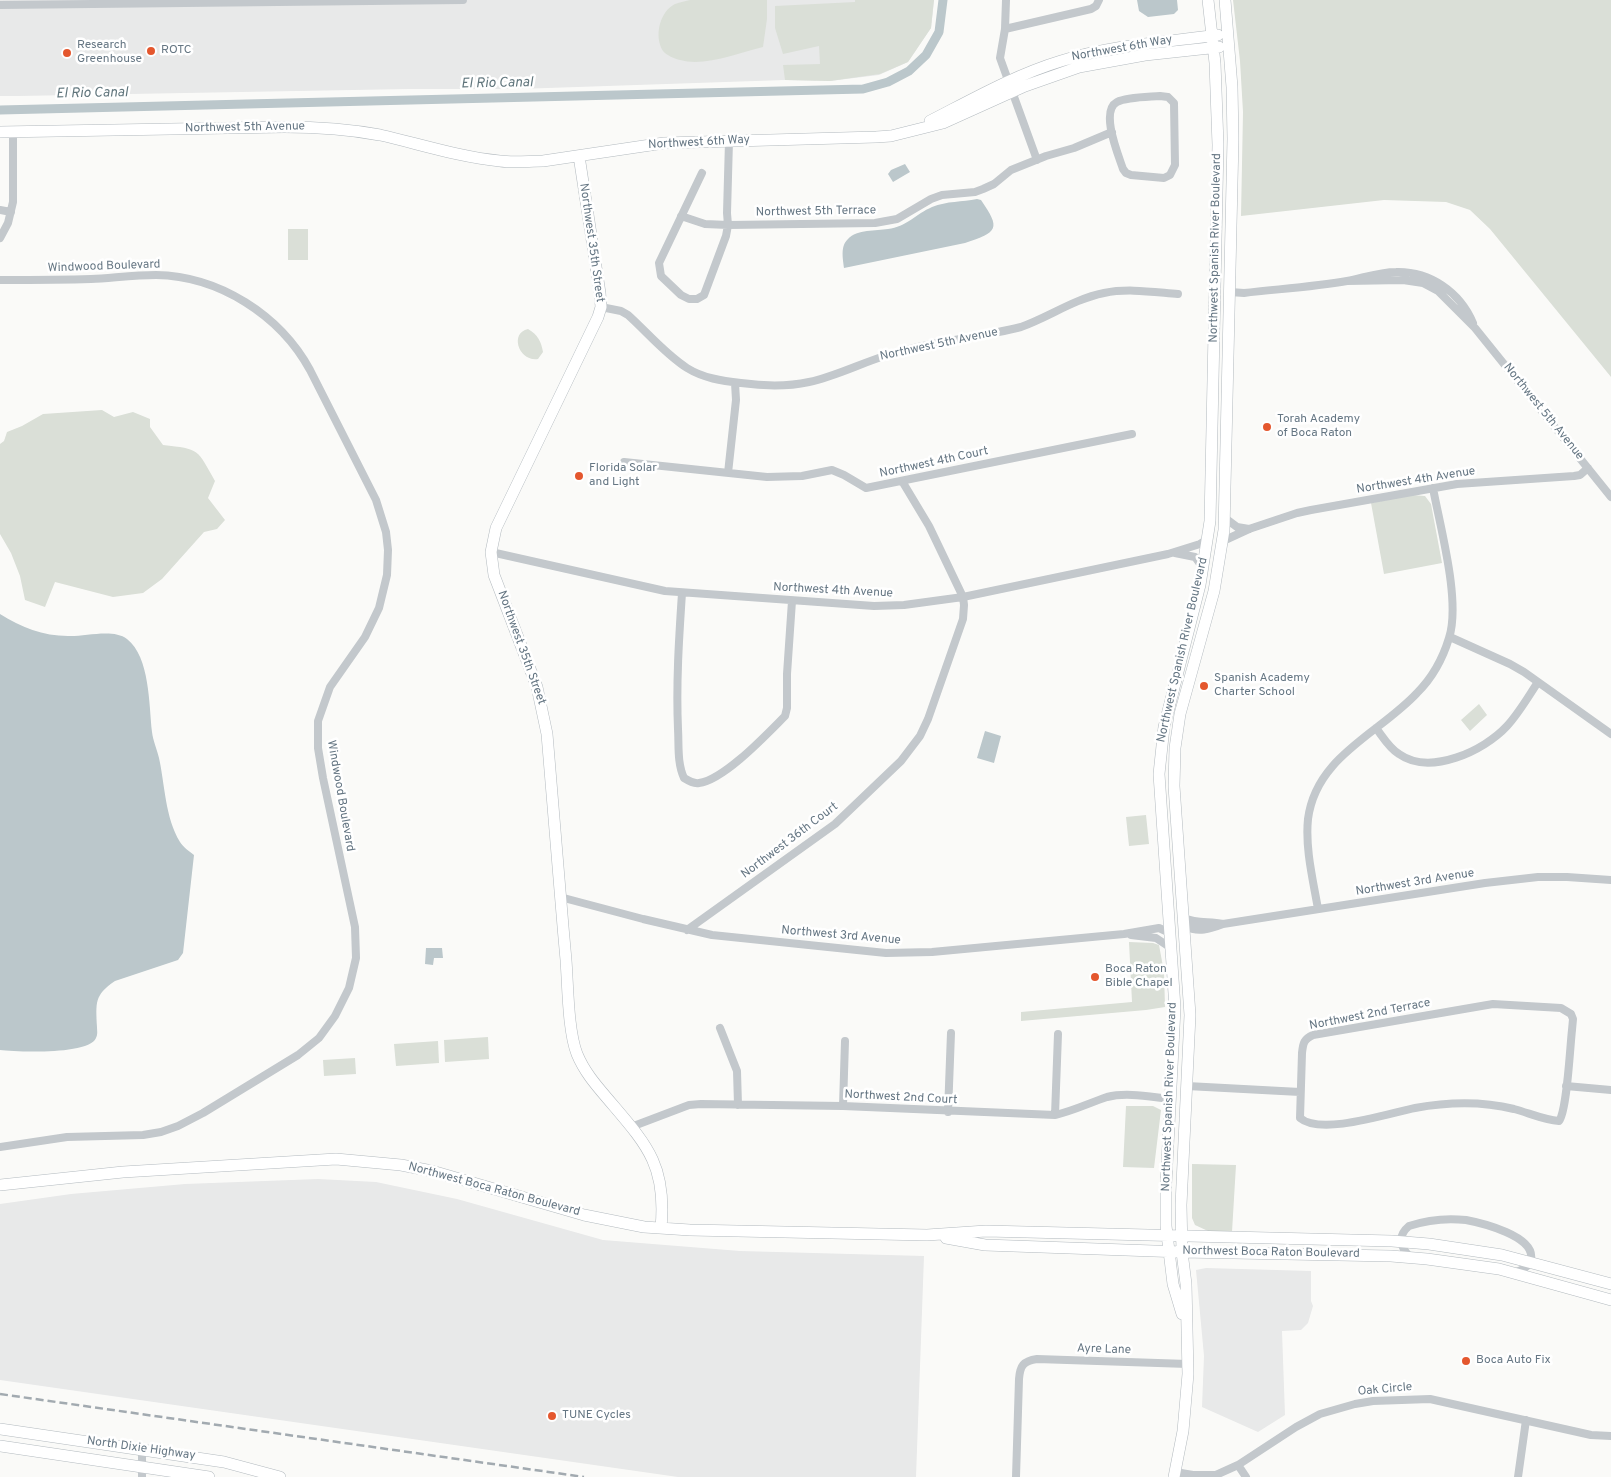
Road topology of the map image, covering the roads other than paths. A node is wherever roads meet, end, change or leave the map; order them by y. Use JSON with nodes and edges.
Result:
{"nodes":[{"id":1,"x":371,"y":0,"type":"edge"},
{"id":2,"x":463,"y":0,"type":"edge"},
{"id":3,"x":1006,"y":0,"type":"edge"},
{"id":4,"x":1100,"y":0,"type":"edge"},
{"id":5,"x":1208,"y":0,"type":"edge"},
{"id":6,"x":1225,"y":0,"type":"edge"},
{"id":7,"x":182,"y":2,"type":"edge"},
{"id":8,"x":0,"y":5,"type":"edge"},
{"id":9,"x":1005,"y":29,"type":"junction"},
{"id":10,"x":1228,"y":40,"type":"junction"},
{"id":11,"x":1212,"y":42,"type":"junction"},
{"id":12,"x":1010,"y":86,"type":"junction"},
{"id":13,"x":0,"y":132,"type":"edge"},
{"id":14,"x":13,"y":132,"type":"junction"},
{"id":15,"x":1112,"y":132,"type":"junction"},
{"id":16,"x":729,"y":141,"type":"junction"},
{"id":17,"x":579,"y":156,"type":"junction"},
{"id":18,"x":486,"y":159,"type":"joint"},
{"id":19,"x":1037,"y":160,"type":"junction"},
{"id":20,"x":702,"y":173,"type":"dead end"},
{"id":21,"x":1217,"y":205,"type":"junction"},
{"id":22,"x":0,"y":210,"type":"edge"},
{"id":23,"x":12,"y":212,"type":"junction"},
{"id":24,"x":681,"y":216,"type":"junction"},
{"id":25,"x":728,"y":225,"type":"junction"},
{"id":26,"x":0,"y":238,"type":"edge"},
{"id":27,"x":0,"y":280,"type":"edge"},
{"id":28,"x":1230,"y":292,"type":"junction"},
{"id":29,"x":1178,"y":294,"type":"dead end"},
{"id":30,"x":601,"y":306,"type":"junction"},
{"id":31,"x":735,"y":383,"type":"junction"},
{"id":32,"x":1132,"y":434,"type":"dead end"},
{"id":33,"x":624,"y":462,"type":"dead end"},
{"id":34,"x":1588,"y":468,"type":"junction"},
{"id":35,"x":728,"y":473,"type":"junction"},
{"id":36,"x":902,"y":481,"type":"junction"},
{"id":37,"x":1433,"y":488,"type":"junction"},
{"id":38,"x":1611,"y":497,"type":"edge"},
{"id":39,"x":1225,"y":518,"type":"junction"},
{"id":40,"x":1249,"y":529,"type":"junction"},
{"id":41,"x":1208,"y":539,"type":"junction"},
{"id":42,"x":1223,"y":541,"type":"junction"},
{"id":43,"x":491,"y":552,"type":"junction"},
{"id":44,"x":1173,"y":553,"type":"junction"},
{"id":45,"x":1203,"y":568,"type":"junction"},
{"id":46,"x":682,"y":592,"type":"junction"},
{"id":47,"x":963,"y":597,"type":"junction"},
{"id":48,"x":792,"y":601,"type":"junction"},
{"id":49,"x":1450,"y":637,"type":"junction"},
{"id":50,"x":1538,"y":682,"type":"junction"},
{"id":51,"x":1376,"y":728,"type":"junction"},
{"id":52,"x":1611,"y":734,"type":"edge"},
{"id":53,"x":1160,"y":756,"type":"junction"},
{"id":54,"x":1178,"y":832,"type":"junction"},
{"id":55,"x":1163,"y":844,"type":"junction"},
{"id":56,"x":1611,"y":880,"type":"edge"},
{"id":57,"x":560,"y":897,"type":"junction"},
{"id":58,"x":1318,"y":909,"type":"junction"},
{"id":59,"x":1184,"y":922,"type":"junction"},
{"id":60,"x":687,"y":930,"type":"junction"},
{"id":61,"x":1170,"y":932,"type":"junction"},
{"id":62,"x":1124,"y":934,"type":"junction"},
{"id":63,"x":1171,"y":948,"type":"junction"},
{"id":64,"x":1190,"y":1016,"type":"junction"},
{"id":65,"x":720,"y":1028,"type":"dead end"},
{"id":66,"x":951,"y":1034,"type":"dead end"},
{"id":67,"x":1058,"y":1034,"type":"dead end"},
{"id":68,"x":845,"y":1041,"type":"dead end"},
{"id":69,"x":1187,"y":1086,"type":"junction"},
{"id":70,"x":1566,"y":1086,"type":"junction"},
{"id":71,"x":1611,"y":1090,"type":"edge"},
{"id":72,"x":1300,"y":1092,"type":"junction"},
{"id":73,"x":1171,"y":1099,"type":"junction"},
{"id":74,"x":738,"y":1105,"type":"junction"},
{"id":75,"x":843,"y":1106,"type":"junction"},
{"id":76,"x":948,"y":1112,"type":"junction"},
{"id":77,"x":1055,"y":1115,"type":"junction"},
{"id":78,"x":631,"y":1126,"type":"junction"},
{"id":79,"x":0,"y":1147,"type":"edge"},
{"id":80,"x":0,"y":1185,"type":"edge"},
{"id":81,"x":661,"y":1228,"type":"junction"},
{"id":82,"x":928,"y":1236,"type":"junction"},
{"id":83,"x":1167,"y":1236,"type":"junction"},
{"id":84,"x":1182,"y":1237,"type":"junction"},
{"id":85,"x":1401,"y":1242,"type":"junction"},
{"id":86,"x":1168,"y":1251,"type":"junction"},
{"id":87,"x":1182,"y":1252,"type":"junction"},
{"id":88,"x":1410,"y":1257,"type":"junction"},
{"id":89,"x":1530,"y":1262,"type":"junction"},
{"id":90,"x":1514,"y":1273,"type":"junction"},
{"id":91,"x":1611,"y":1284,"type":"edge"},
{"id":92,"x":1611,"y":1300,"type":"edge"},
{"id":93,"x":1186,"y":1328,"type":"junction"},
{"id":94,"x":1188,"y":1364,"type":"junction"},
{"id":95,"x":1526,"y":1420,"type":"junction"},
{"id":96,"x":0,"y":1429,"type":"edge"},
{"id":97,"x":1611,"y":1436,"type":"edge"},
{"id":98,"x":0,"y":1446,"type":"edge"},
{"id":99,"x":142,"y":1449,"type":"junction"},
{"id":100,"x":1238,"y":1465,"type":"junction"},
{"id":101,"x":142,"y":1472,"type":"edge"},
{"id":102,"x":1174,"y":1474,"type":"edge"},
{"id":103,"x":209,"y":1477,"type":"edge"},
{"id":104,"x":280,"y":1477,"type":"edge"},
{"id":105,"x":1016,"y":1477,"type":"edge"},
{"id":106,"x":1246,"y":1477,"type":"edge"},
{"id":107,"x":1518,"y":1477,"type":"edge"}],
"edges":[{"from":1,"to":2,"type":"street"},
{"from":1,"to":7,"type":"street"},
{"from":3,"to":9,"type":"street"},
{"from":4,"to":9,"type":"street"},
{"from":5,"to":11,"type":"street","name":"Northwest Spanish River Boulevard"},
{"from":6,"to":10,"type":"street","name":"Northwest Spanish River Boulevard"},
{"from":7,"to":8,"type":"street"},
{"from":9,"to":12,"type":"street"},
{"from":10,"to":11,"type":"street","name":"Northwest 6th Way"},
{"from":10,"to":28,"type":"street","name":"Northwest Spanish River Boulevard"},
{"from":11,"to":12,"type":"street","name":"Northwest 6th Way"},
{"from":11,"to":21,"type":"street","name":"Northwest Spanish River Boulevard"},
{"from":12,"to":16,"type":"street","name":"Northwest 6th Way"},
{"from":12,"to":19,"type":"street"},
{"from":13,"to":14,"type":"street","name":"Northwest 5th Avenue"},
{"from":14,"to":18,"type":"street","name":"Northwest 5th Avenue"},
{"from":14,"to":23,"type":"street"},
{"from":15,"to":15,"type":"street"},
{"from":15,"to":19,"type":"street","name":"Northwest 5th Terrace"},
{"from":16,"to":17,"type":"street","name":"Northwest 6th Way"},
{"from":16,"to":25,"type":"street"},
{"from":17,"to":18,"type":"street","name":"Northwest 6th Way"},
{"from":17,"to":30,"type":"street","name":"Northwest 35th Street"},
{"from":19,"to":25,"type":"street","name":"Northwest 5th Terrace"},
{"from":20,"to":24,"type":"street"},
{"from":21,"to":28,"type":"street"},
{"from":21,"to":41,"type":"street","name":"Northwest Spanish River Boulevard"},
{"from":22,"to":23,"type":"street"},
{"from":23,"to":26,"type":"street"},
{"from":24,"to":25,"type":"street","name":"Northwest 5th Terrace"},
{"from":24,"to":25,"type":"street"},
{"from":27,"to":79,"type":"street","name":"Windwood Boulevard"},
{"from":28,"to":34,"type":"street","name":"Northwest 5th Avenue"},
{"from":28,"to":39,"type":"street","name":"Northwest Spanish River Boulevard"},
{"from":29,"to":31,"type":"street","name":"Northwest 5th Avenue"},
{"from":30,"to":31,"type":"street","name":"Northwest 5th Avenue"},
{"from":30,"to":43,"type":"street","name":"Northwest 35th Street"},
{"from":31,"to":35,"type":"street"},
{"from":32,"to":36,"type":"street","name":"Northwest 4th Court"},
{"from":33,"to":35,"type":"street","name":"Northwest 4th Court"},
{"from":34,"to":37,"type":"street","name":"Northwest 4th Avenue"},
{"from":34,"to":38,"type":"street","name":"Northwest 5th Avenue"},
{"from":35,"to":36,"type":"street","name":"Northwest 4th Court"},
{"from":36,"to":47,"type":"street"},
{"from":37,"to":40,"type":"street","name":"Northwest 4th Avenue"},
{"from":37,"to":49,"type":"street"},
{"from":39,"to":40,"type":"street"},
{"from":39,"to":42,"type":"street","name":"Northwest Spanish River Boulevard"},
{"from":40,"to":42,"type":"street","name":"Northwest 4th Avenue"},
{"from":41,"to":44,"type":"street","name":"Northwest 4th Avenue"},
{"from":41,"to":45,"type":"street","name":"Northwest Spanish River Boulevard"},
{"from":42,"to":54,"type":"street","name":"Northwest Spanish River Boulevard"},
{"from":43,"to":46,"type":"street","name":"Northwest 4th Avenue"},
{"from":43,"to":57,"type":"street","name":"Northwest 35th Street"},
{"from":44,"to":45,"type":"street","name":"Northwest 4th Avenue"},
{"from":44,"to":47,"type":"street","name":"Northwest 4th Avenue"},
{"from":45,"to":53,"type":"street","name":"Northwest Spanish River Boulevard"},
{"from":46,"to":48,"type":"street","name":"Northwest 4th Avenue"},
{"from":46,"to":48,"type":"street"},
{"from":47,"to":48,"type":"street","name":"Northwest 4th Avenue"},
{"from":47,"to":60,"type":"street","name":"Northwest 36th Court"},
{"from":49,"to":50,"type":"street"},
{"from":49,"to":51,"type":"street"},
{"from":50,"to":51,"type":"street"},
{"from":50,"to":52,"type":"street"},
{"from":51,"to":58,"type":"street"},
{"from":53,"to":54,"type":"street"},
{"from":53,"to":55,"type":"street","name":"Northwest Spanish River Boulevard"},
{"from":54,"to":59,"type":"street","name":"Northwest Spanish River Boulevard"},
{"from":55,"to":59,"type":"street"},
{"from":55,"to":61,"type":"street","name":"Northwest Spanish River Boulevard"},
{"from":56,"to":58,"type":"street","name":"Northwest 3rd Avenue"},
{"from":57,"to":60,"type":"street","name":"Northwest 3rd Avenue"},
{"from":57,"to":78,"type":"street","name":"Northwest 35th Street"},
{"from":58,"to":59,"type":"street","name":"Northwest 3rd Avenue"},
{"from":59,"to":64,"type":"street","name":"Northwest Spanish River Boulevard"},
{"from":60,"to":62,"type":"street","name":"Northwest 3rd Avenue"},
{"from":61,"to":62,"type":"street","name":"Northwest 3rd Avenue"},
{"from":61,"to":63,"type":"street","name":"Northwest Spanish River Boulevard"},
{"from":61,"to":64,"type":"street"},
{"from":62,"to":63,"type":"street","name":"Northwest 3rd Avenue"},
{"from":63,"to":73,"type":"street","name":"Northwest Spanish River Boulevard"},
{"from":64,"to":69,"type":"street","name":"Northwest Spanish River Boulevard"},
{"from":65,"to":74,"type":"street"},
{"from":66,"to":76,"type":"street"},
{"from":67,"to":77,"type":"street"},
{"from":68,"to":75,"type":"street"},
{"from":69,"to":72,"type":"street"},
{"from":69,"to":84,"type":"street","name":"Northwest Spanish River Boulevard"},
{"from":70,"to":71,"type":"street"},
{"from":70,"to":72,"type":"street","name":"Northwest 2nd Terrace"},
{"from":70,"to":72,"type":"street","name":"Northwest 2nd Terrace"},
{"from":73,"to":77,"type":"street","name":"Northwest 2nd Court"},
{"from":73,"to":83,"type":"street","name":"Northwest Spanish River Boulevard"},
{"from":74,"to":75,"type":"street","name":"Northwest 2nd Court"},
{"from":74,"to":78,"type":"street","name":"Northwest 2nd Court"},
{"from":75,"to":76,"type":"street","name":"Northwest 2nd Court"},
{"from":76,"to":77,"type":"street","name":"Northwest 2nd Court"},
{"from":78,"to":81,"type":"street","name":"Northwest 35th Street"},
{"from":80,"to":81,"type":"street","name":"Northwest Boca Raton Boulevard"},
{"from":81,"to":82,"type":"street","name":"Northwest Boca Raton Boulevard"},
{"from":82,"to":83,"type":"street","name":"Northwest Boca Raton Boulevard"},
{"from":82,"to":86,"type":"street","name":"Northwest Boca Raton Boulevard"},
{"from":83,"to":84,"type":"street","name":"Northwest Boca Raton Boulevard"},
{"from":83,"to":86,"type":"street","name":"Northwest Spanish River Boulevard"},
{"from":84,"to":85,"type":"street","name":"Northwest Boca Raton Boulevard"},
{"from":84,"to":87,"type":"street","name":"Northwest Spanish River Boulevard"},
{"from":85,"to":88,"type":"street"},
{"from":85,"to":89,"type":"street","name":"Northwest Boca Raton Boulevard"},
{"from":85,"to":89,"type":"street"},
{"from":86,"to":87,"type":"street","name":"Northwest Boca Raton Boulevard"},
{"from":86,"to":93,"type":"street","name":"Northwest Spanish River Boulevard"},
{"from":87,"to":88,"type":"street","name":"Northwest Boca Raton Boulevard"},
{"from":87,"to":93,"type":"street","name":"Northwest Spanish River Boulevard"},
{"from":88,"to":90,"type":"street","name":"Northwest Boca Raton Boulevard"},
{"from":89,"to":90,"type":"street"},
{"from":89,"to":91,"type":"street","name":"Northwest Boca Raton Boulevard"},
{"from":90,"to":92,"type":"street","name":"Northwest Boca Raton Boulevard"},
{"from":93,"to":94,"type":"street","name":"Northwest Spanish River Boulevard"},
{"from":94,"to":102,"type":"street","name":"Northwest Spanish River Boulevard"},
{"from":94,"to":105,"type":"street","name":"Ayre Lane"},
{"from":95,"to":97,"type":"street","name":"Oak Circle"},
{"from":95,"to":100,"type":"street","name":"Oak Circle"},
{"from":95,"to":107,"type":"street"},
{"from":96,"to":99,"type":"street","name":"North Dixie Highway"},
{"from":98,"to":101,"type":"street","name":"North Dixie Highway"},
{"from":99,"to":101,"type":"street"},
{"from":99,"to":104,"type":"street","name":"North Dixie Highway"},
{"from":100,"to":102,"type":"street","name":"Oak Circle"},
{"from":100,"to":106,"type":"street"},
{"from":101,"to":103,"type":"street","name":"North Dixie Highway"}]}
